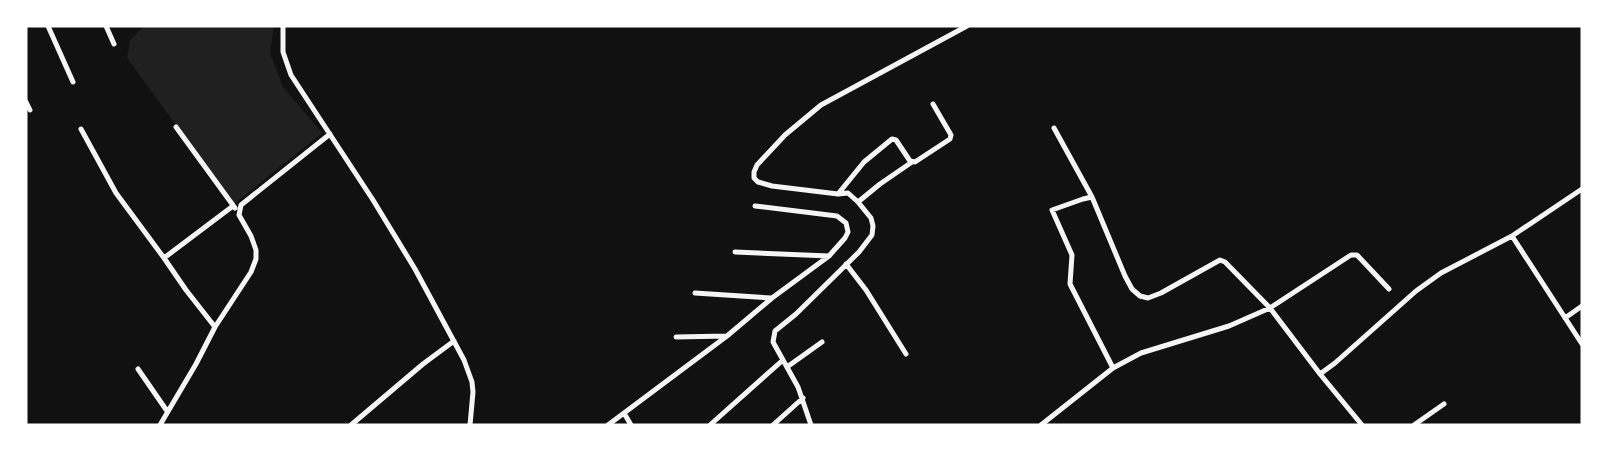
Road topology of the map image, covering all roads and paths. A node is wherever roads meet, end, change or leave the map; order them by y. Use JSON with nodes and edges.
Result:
{"nodes":[{"id":1,"x":48,"y":26,"type":"edge"},
{"id":2,"x":106,"y":26,"type":"edge"},
{"id":3,"x":283,"y":26,"type":"edge"},
{"id":4,"x":967,"y":26,"type":"edge"},
{"id":5,"x":114,"y":44,"type":"dead end"},
{"id":6,"x":73,"y":82,"type":"dead end"},
{"id":7,"x":26,"y":102,"type":"edge"},
{"id":8,"x":933,"y":104,"type":"dead end"},
{"id":9,"x":30,"y":110,"type":"dead end"},
{"id":10,"x":176,"y":127,"type":"dead end"},
{"id":11,"x":1054,"y":128,"type":"dead end"},
{"id":12,"x":81,"y":129,"type":"dead end"},
{"id":13,"x":330,"y":134,"type":"junction"},
{"id":14,"x":912,"y":162,"type":"junction"},
{"id":15,"x":1582,"y":189,"type":"edge"},
{"id":16,"x":838,"y":194,"type":"junction"},
{"id":17,"x":1092,"y":197,"type":"junction"},
{"id":18,"x":858,"y":202,"type":"junction"},
{"id":19,"x":233,"y":206,"type":"junction"},
{"id":20,"x":755,"y":206,"type":"dead end"},
{"id":21,"x":240,"y":210,"type":"junction"},
{"id":22,"x":1512,"y":236,"type":"junction"},
{"id":23,"x":735,"y":252,"type":"dead end"},
{"id":24,"x":829,"y":256,"type":"junction"},
{"id":25,"x":164,"y":258,"type":"junction"},
{"id":26,"x":846,"y":264,"type":"junction"},
{"id":27,"x":1388,"y":289,"type":"dead end"},
{"id":28,"x":695,"y":293,"type":"dead end"},
{"id":29,"x":772,"y":298,"type":"junction"},
{"id":30,"x":1582,"y":306,"type":"edge"},
{"id":31,"x":1270,"y":308,"type":"junction"},
{"id":32,"x":1565,"y":318,"type":"junction"},
{"id":33,"x":215,"y":327,"type":"junction"},
{"id":34,"x":727,"y":336,"type":"junction"},
{"id":35,"x":676,"y":338,"type":"dead end"},
{"id":36,"x":454,"y":341,"type":"junction"},
{"id":37,"x":822,"y":342,"type":"dead end"},
{"id":38,"x":1582,"y":344,"type":"edge"},
{"id":39,"x":906,"y":354,"type":"dead end"},
{"id":40,"x":782,"y":360,"type":"junction"},
{"id":41,"x":787,"y":367,"type":"junction"},
{"id":42,"x":1113,"y":368,"type":"junction"},
{"id":43,"x":138,"y":369,"type":"dead end"},
{"id":44,"x":1320,"y":374,"type":"junction"},
{"id":45,"x":803,"y":398,"type":"junction"},
{"id":46,"x":1444,"y":404,"type":"dead end"},
{"id":47,"x":167,"y":411,"type":"junction"},
{"id":48,"x":624,"y":412,"type":"junction"},
{"id":49,"x":160,"y":425,"type":"edge"},
{"id":50,"x":351,"y":425,"type":"edge"},
{"id":51,"x":470,"y":425,"type":"edge"},
{"id":52,"x":608,"y":425,"type":"edge"},
{"id":53,"x":631,"y":425,"type":"edge"},
{"id":54,"x":710,"y":425,"type":"edge"},
{"id":55,"x":774,"y":425,"type":"edge"},
{"id":56,"x":811,"y":425,"type":"edge"},
{"id":57,"x":1041,"y":425,"type":"edge"},
{"id":58,"x":1362,"y":425,"type":"edge"},
{"id":59,"x":1414,"y":425,"type":"edge"}],
"edges":[{"from":1,"to":6,"type":"street"},
{"from":2,"to":5,"type":"street"},
{"from":3,"to":13,"type":"street"},
{"from":4,"to":16,"type":"street"},
{"from":7,"to":9,"type":"street"},
{"from":8,"to":14,"type":"street"},
{"from":10,"to":19,"type":"street"},
{"from":11,"to":17,"type":"street"},
{"from":12,"to":25,"type":"street"},
{"from":13,"to":21,"type":"street"},
{"from":13,"to":36,"type":"street"},
{"from":14,"to":16,"type":"street"},
{"from":14,"to":18,"type":"street"},
{"from":15,"to":22,"type":"street"},
{"from":16,"to":18,"type":"street"},
{"from":17,"to":31,"type":"street"},
{"from":17,"to":42,"type":"street"},
{"from":18,"to":26,"type":"street"},
{"from":19,"to":21,"type":"street"},
{"from":19,"to":25,"type":"street"},
{"from":20,"to":24,"type":"street"},
{"from":21,"to":33,"type":"street"},
{"from":22,"to":32,"type":"street"},
{"from":22,"to":44,"type":"street"},
{"from":23,"to":24,"type":"street"},
{"from":24,"to":29,"type":"street"},
{"from":25,"to":33,"type":"street"},
{"from":26,"to":39,"type":"street"},
{"from":26,"to":40,"type":"street"},
{"from":27,"to":31,"type":"street"},
{"from":28,"to":29,"type":"street"},
{"from":29,"to":34,"type":"street"},
{"from":30,"to":32,"type":"street"},
{"from":31,"to":42,"type":"street"},
{"from":31,"to":44,"type":"street"},
{"from":32,"to":38,"type":"street"},
{"from":33,"to":47,"type":"street"},
{"from":34,"to":35,"type":"street"},
{"from":34,"to":48,"type":"street"},
{"from":36,"to":50,"type":"street"},
{"from":36,"to":51,"type":"street"},
{"from":37,"to":41,"type":"street"},
{"from":40,"to":41,"type":"street"},
{"from":40,"to":54,"type":"street"},
{"from":41,"to":45,"type":"street"},
{"from":42,"to":57,"type":"street"},
{"from":43,"to":47,"type":"street"},
{"from":44,"to":58,"type":"street"},
{"from":45,"to":55,"type":"street"},
{"from":45,"to":56,"type":"street"},
{"from":46,"to":59,"type":"street"},
{"from":47,"to":49,"type":"street"},
{"from":48,"to":52,"type":"street"},
{"from":48,"to":53,"type":"street"}]}
